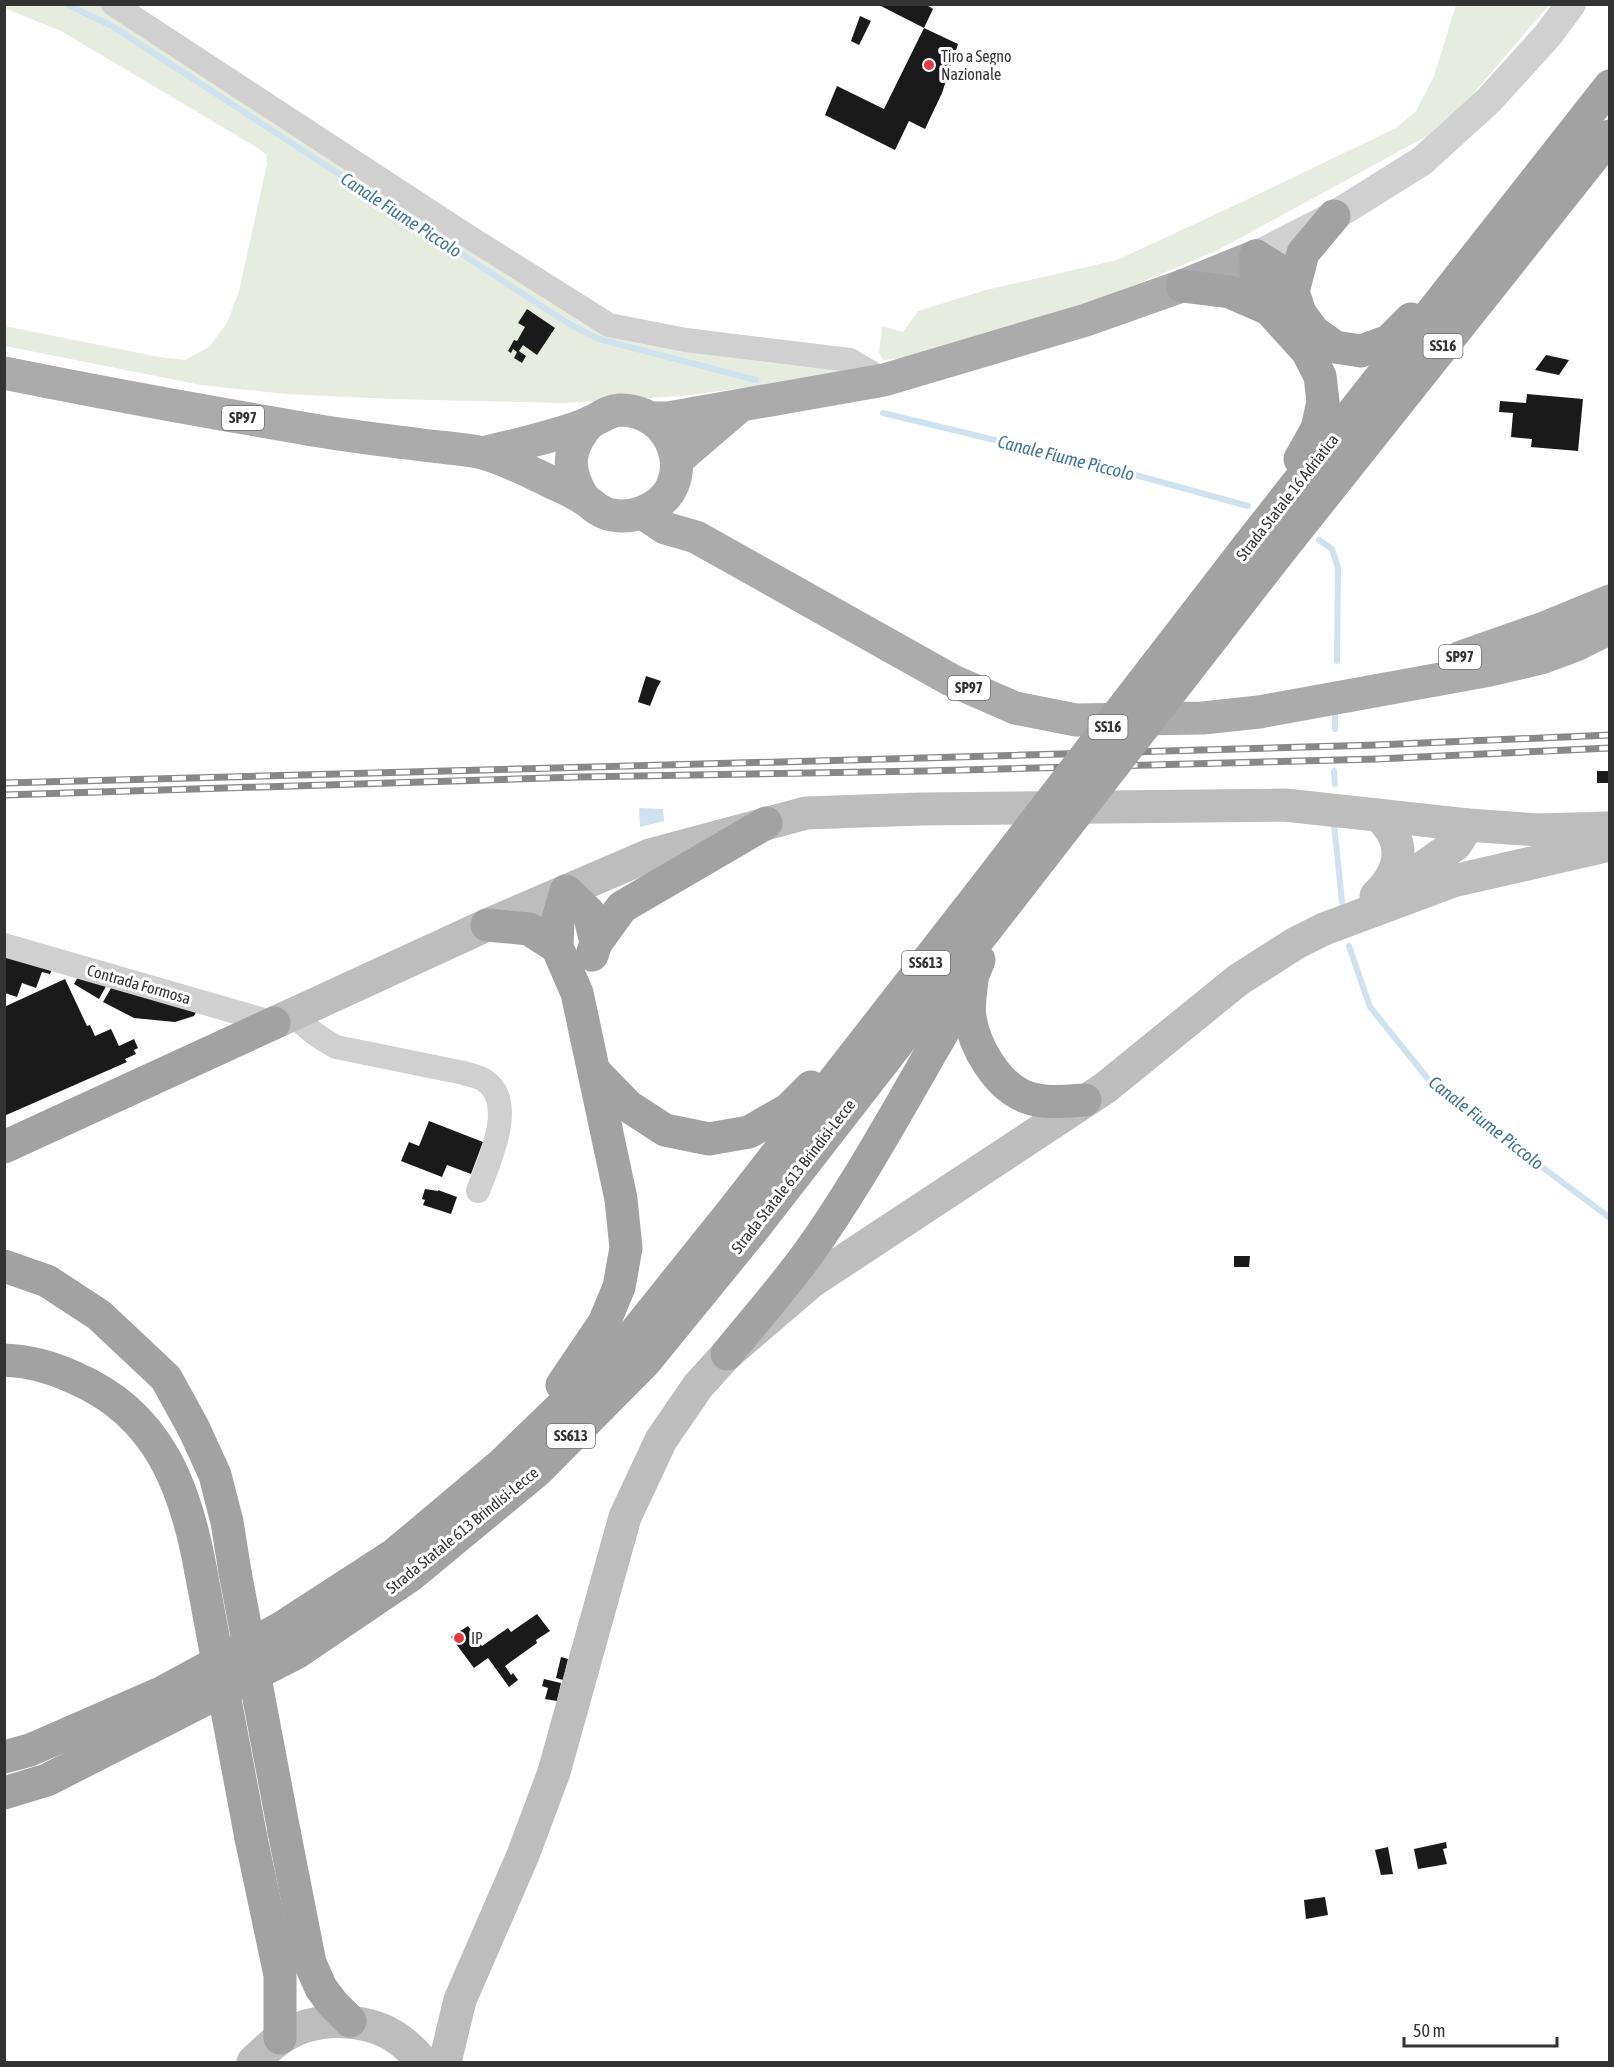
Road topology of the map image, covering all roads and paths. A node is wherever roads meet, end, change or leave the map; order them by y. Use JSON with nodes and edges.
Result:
{"nodes":[{"id":1,"x":113,"y":4,"type":"edge"},
{"id":2,"x":1571,"y":4,"type":"edge"},
{"id":3,"x":1610,"y":86,"type":"edge"},
{"id":4,"x":1610,"y":136,"type":"edge"},
{"id":5,"x":1334,"y":216,"type":"junction"},
{"id":6,"x":1256,"y":256,"type":"junction"},
{"id":7,"x":1476,"y":256,"type":"junction"},
{"id":8,"x":1182,"y":286,"type":"junction"},
{"id":9,"x":1281,"y":300,"type":"junction"},
{"id":10,"x":4,"y":373,"type":"edge"},
{"id":11,"x":884,"y":380,"type":"junction"},
{"id":12,"x":742,"y":405,"type":"junction"},
{"id":13,"x":652,"y":418,"type":"junction"},
{"id":14,"x":590,"y":422,"type":"junction"},
{"id":15,"x":483,"y":453,"type":"junction"},
{"id":16,"x":677,"y":460,"type":"junction"},
{"id":17,"x":583,"y":497,"type":"junction"},
{"id":18,"x":643,"y":513,"type":"junction"},
{"id":19,"x":1262,"y":551,"type":"junction"},
{"id":20,"x":1610,"y":601,"type":"edge"},
{"id":21,"x":1610,"y":628,"type":"edge"},
{"id":22,"x":1307,"y":703,"type":"junction"},
{"id":23,"x":1378,"y":815,"type":"junction"},
{"id":24,"x":766,"y":823,"type":"junction"},
{"id":25,"x":1468,"y":825,"type":"junction"},
{"id":26,"x":1610,"y":828,"type":"edge"},
{"id":27,"x":1610,"y":844,"type":"edge"},
{"id":28,"x":1453,"y":881,"type":"junction"},
{"id":29,"x":566,"y":891,"type":"junction"},
{"id":30,"x":983,"y":911,"type":"junction"},
{"id":31,"x":1353,"y":918,"type":"junction"},
{"id":32,"x":487,"y":925,"type":"junction"},
{"id":33,"x":596,"y":943,"type":"junction"},
{"id":34,"x":4,"y":945,"type":"edge"},
{"id":35,"x":557,"y":947,"type":"junction"},
{"id":36,"x":972,"y":978,"type":"junction"},
{"id":37,"x":577,"y":993,"type":"junction"},
{"id":38,"x":884,"y":1017,"type":"junction"},
{"id":39,"x":283,"y":1019,"type":"junction"},
{"id":40,"x":594,"y":1071,"type":"junction"},
{"id":41,"x":1085,"y":1100,"type":"junction"},
{"id":42,"x":4,"y":1147,"type":"edge"},
{"id":43,"x":478,"y":1191,"type":"dead end"},
{"id":44,"x":4,"y":1266,"type":"edge"},
{"id":45,"x":727,"y":1354,"type":"junction"},
{"id":46,"x":4,"y":1360,"type":"edge"},
{"id":47,"x":501,"y":1465,"type":"junction"},
{"id":48,"x":4,"y":1757,"type":"edge"},
{"id":49,"x":4,"y":1793,"type":"edge"},
{"id":50,"x":350,"y":2021,"type":"junction"},
{"id":51,"x":280,"y":2038,"type":"junction"},
{"id":52,"x":253,"y":2062,"type":"edge"},
{"id":53,"x":423,"y":2062,"type":"edge"},
{"id":54,"x":445,"y":2062,"type":"edge"}],
"edges":[{"from":1,"to":11,"type":"street"},
{"from":2,"to":5,"type":"street"},
{"from":3,"to":7,"type":"highway","name":"Strada Statale 16 Adriatica","number":"SS16"},
{"from":4,"to":19,"type":"highway","name":"Strada Statale 16 Adriatica","number":"SS16"},
{"from":5,"to":6,"type":"street"},
{"from":5,"to":9,"type":"highway"},
{"from":6,"to":8,"type":"main road"},
{"from":6,"to":9,"type":"highway","number":"SS16"},
{"from":7,"to":9,"type":"highway","number":"SS16"},
{"from":7,"to":19,"type":"highway","name":"Strada Statale 16 Adriatica","number":"SS16"},
{"from":8,"to":9,"type":"highway","number":"SS16"},
{"from":8,"to":11,"type":"main road"},
{"from":9,"to":19,"type":"highway","number":"SS16"},
{"from":10,"to":15,"type":"main road","number":"SP97"},
{"from":11,"to":12,"type":"main road"},
{"from":12,"to":13,"type":"main road"},
{"from":12,"to":16,"type":"main road"},
{"from":13,"to":14,"type":"main road"},
{"from":13,"to":16,"type":"main road"},
{"from":14,"to":15,"type":"main road","number":"SP97"},
{"from":14,"to":17,"type":"main road"},
{"from":15,"to":17,"type":"main road","number":"SP97"},
{"from":16,"to":18,"type":"main road"},
{"from":17,"to":18,"type":"main road"},
{"from":18,"to":22,"type":"main road","number":"SP97"},
{"from":19,"to":30,"type":"highway","name":"Strada Statale 16 Adriatica","number":"SS16","bridge":true},
{"from":20,"to":22,"type":"main road","number":"SP97"},
{"from":21,"to":22,"type":"main road","number":"SP97"},
{"from":23,"to":24,"type":"main road"},
{"from":23,"to":25,"type":"main road"},
{"from":23,"to":31,"type":"main road"},
{"from":24,"to":29,"type":"main road"},
{"from":24,"to":33,"type":"highway"},
{"from":25,"to":26,"type":"main road"},
{"from":25,"to":28,"type":"main road"},
{"from":25,"to":31,"type":"main road"},
{"from":27,"to":28,"type":"main road"},
{"from":28,"to":31,"type":"main road"},
{"from":29,"to":32,"type":"main road"},
{"from":29,"to":33,"type":"highway"},
{"from":29,"to":35,"type":"highway"},
{"from":30,"to":36,"type":"highway"},
{"from":30,"to":38,"type":"highway","name":"Strada Statale 613 Brindisi-Lecce","number":"SS613"},
{"from":30,"to":49,"type":"highway","name":"Strada Statale 613 Brindisi-Lecce","number":"SS613"},
{"from":31,"to":41,"type":"main road"},
{"from":32,"to":35,"type":"highway"},
{"from":32,"to":39,"type":"main road"},
{"from":33,"to":37,"type":"highway"},
{"from":34,"to":39,"type":"street","name":"Contrada Formosa"},
{"from":35,"to":37,"type":"highway"},
{"from":36,"to":41,"type":"highway"},
{"from":36,"to":45,"type":"highway"},
{"from":37,"to":40,"type":"highway"},
{"from":38,"to":40,"type":"highway"},
{"from":38,"to":47,"type":"highway","name":"Strada Statale 613 Brindisi-Lecce","number":"SS613"},
{"from":39,"to":42,"type":"highway"},
{"from":39,"to":43,"type":"street"},
{"from":40,"to":47,"type":"highway"},
{"from":41,"to":45,"type":"main road"},
{"from":44,"to":50,"type":"highway","bridge":true},
{"from":45,"to":54,"type":"main road"},
{"from":46,"to":51,"type":"highway","bridge":true},
{"from":47,"to":48,"type":"highway","name":"Strada Statale 613 Brindisi-Lecce","number":"SS613"},
{"from":50,"to":51,"type":"main road"},
{"from":50,"to":53,"type":"main road"},
{"from":51,"to":52,"type":"main road"}]}
